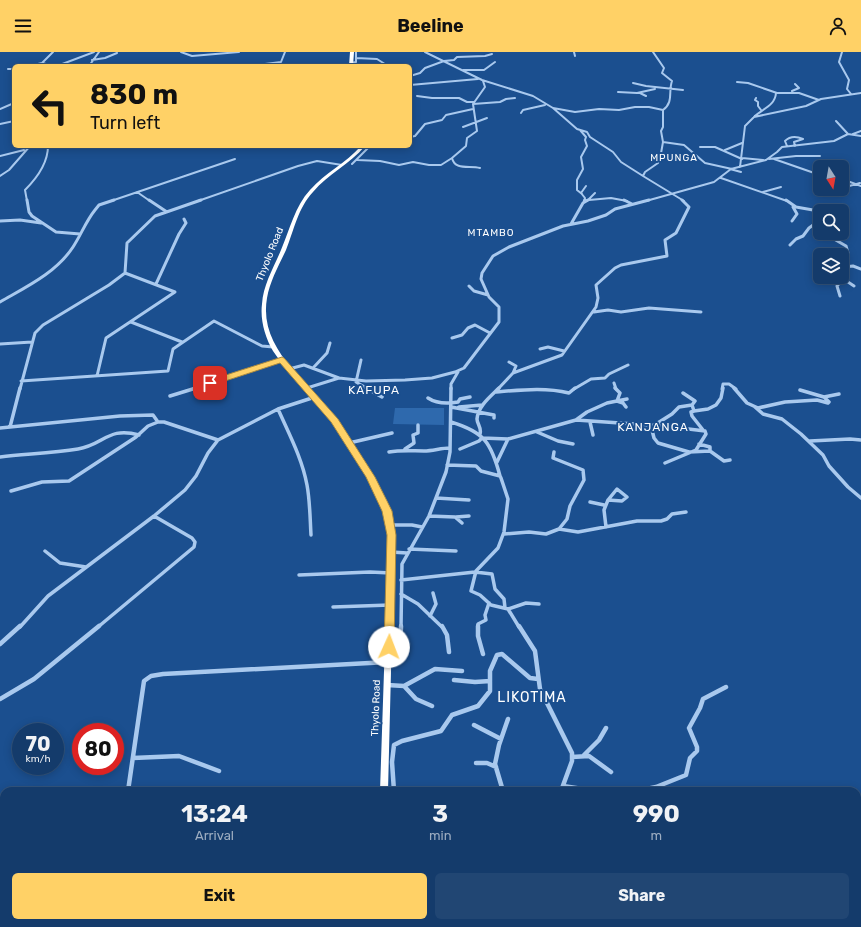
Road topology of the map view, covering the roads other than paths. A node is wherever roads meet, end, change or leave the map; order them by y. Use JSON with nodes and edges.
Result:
{"nodes":[{"id":1,"x":53,"y":52,"type":"edge"},
{"id":2,"x":94,"y":52,"type":"edge"},
{"id":3,"x":98,"y":52,"type":"edge"},
{"id":4,"x":181,"y":52,"type":"edge"},
{"id":5,"x":239,"y":52,"type":"edge"},
{"id":6,"x":285,"y":52,"type":"edge"},
{"id":7,"x":352,"y":52,"type":"edge"},
{"id":8,"x":356,"y":52,"type":"edge"},
{"id":9,"x":425,"y":52,"type":"edge"},
{"id":10,"x":574,"y":52,"type":"edge"},
{"id":11,"x":653,"y":52,"type":"edge"},
{"id":12,"x":842,"y":52,"type":"edge"},
{"id":13,"x":117,"y":53,"type":"edge"},
{"id":14,"x":492,"y":54,"type":"dead end"},
{"id":15,"x":575,"y":56,"type":"dead end"},
{"id":16,"x":356,"y":58,"type":"junction"},
{"id":17,"x":92,"y":60,"type":"junction"},
{"id":18,"x":444,"y":61,"type":"junction"},
{"id":19,"x":42,"y":62,"type":"junction"},
{"id":20,"x":495,"y":62,"type":"dead end"},
{"id":21,"x":36,"y":64,"type":"edge"},
{"id":22,"x":48,"y":64,"type":"edge"},
{"id":23,"x":61,"y":64,"type":"edge"},
{"id":24,"x":90,"y":64,"type":"edge"},
{"id":25,"x":265,"y":64,"type":"edge"},
{"id":26,"x":351,"y":64,"type":"edge"},
{"id":27,"x":353,"y":64,"type":"edge"},
{"id":28,"x":385,"y":64,"type":"edge"},
{"id":29,"x":8,"y":69,"type":"dead end"},
{"id":30,"x":12,"y":69,"type":"edge"},
{"id":31,"x":463,"y":70,"type":"junction"},
{"id":32,"x":412,"y":75,"type":"edge"},
{"id":33,"x":481,"y":79,"type":"junction"},
{"id":34,"x":737,"y":82,"type":"dead end"},
{"id":35,"x":633,"y":83,"type":"dead end"},
{"id":36,"x":795,"y":84,"type":"dead end"},
{"id":37,"x":412,"y":85,"type":"edge"},
{"id":38,"x":658,"y":88,"type":"junction"},
{"id":39,"x":670,"y":88,"type":"junction"},
{"id":40,"x":682,"y":90,"type":"dead end"},
{"id":41,"x":618,"y":92,"type":"dead end"},
{"id":42,"x":637,"y":92,"type":"junction"},
{"id":43,"x":791,"y":92,"type":"junction"},
{"id":44,"x":777,"y":93,"type":"junction"},
{"id":45,"x":861,"y":93,"type":"edge"},
{"id":46,"x":851,"y":94,"type":"junction"},
{"id":47,"x":417,"y":96,"type":"dead end"},
{"id":48,"x":646,"y":96,"type":"dead end"},
{"id":49,"x":515,"y":98,"type":"dead end"},
{"id":50,"x":756,"y":98,"type":"dead end"},
{"id":51,"x":819,"y":100,"type":"junction"},
{"id":52,"x":474,"y":103,"type":"junction"},
{"id":53,"x":12,"y":104,"type":"edge"},
{"id":54,"x":546,"y":104,"type":"junction"},
{"id":55,"x":553,"y":108,"type":"junction"},
{"id":56,"x":0,"y":109,"type":"edge"},
{"id":57,"x":473,"y":109,"type":"junction"},
{"id":58,"x":663,"y":110,"type":"junction"},
{"id":59,"x":761,"y":110,"type":"junction"},
{"id":60,"x":521,"y":113,"type":"dead end"},
{"id":61,"x":754,"y":117,"type":"junction"},
{"id":62,"x":487,"y":118,"type":"dead end"},
{"id":63,"x":12,"y":121,"type":"edge"},
{"id":64,"x":836,"y":121,"type":"dead end"},
{"id":65,"x":477,"y":122,"type":"junction"},
{"id":66,"x":0,"y":124,"type":"edge"},
{"id":67,"x":463,"y":127,"type":"dead end"},
{"id":68,"x":580,"y":130,"type":"junction"},
{"id":69,"x":861,"y":131,"type":"edge"},
{"id":70,"x":848,"y":134,"type":"junction"},
{"id":71,"x":852,"y":134,"type":"junction"},
{"id":72,"x":861,"y":136,"type":"edge"},
{"id":73,"x":412,"y":137,"type":"edge"},
{"id":74,"x":663,"y":142,"type":"junction"},
{"id":75,"x":742,"y":144,"type":"junction"},
{"id":76,"x":787,"y":146,"type":"junction"},
{"id":77,"x":794,"y":146,"type":"junction"},
{"id":78,"x":700,"y":147,"type":"dead end"},
{"id":79,"x":48,"y":148,"type":"edge"},
{"id":80,"x":361,"y":148,"type":"edge"},
{"id":81,"x":368,"y":148,"type":"edge"},
{"id":82,"x":26,"y":150,"type":"joint"},
{"id":83,"x":725,"y":150,"type":"junction"},
{"id":84,"x":0,"y":156,"type":"edge"},
{"id":85,"x":820,"y":156,"type":"dead end"},
{"id":86,"x":452,"y":158,"type":"junction"},
{"id":87,"x":742,"y":158,"type":"junction"},
{"id":88,"x":235,"y":159,"type":"dead end"},
{"id":89,"x":773,"y":159,"type":"junction"},
{"id":90,"x":357,"y":160,"type":"junction"},
{"id":91,"x":765,"y":160,"type":"junction"},
{"id":92,"x":352,"y":164,"type":"dead end"},
{"id":93,"x":342,"y":165,"type":"junction"},
{"id":94,"x":740,"y":167,"type":"junction"},
{"id":95,"x":480,"y":168,"type":"dead end"},
{"id":96,"x":731,"y":169,"type":"junction"},
{"id":97,"x":741,"y":172,"type":"dead end"},
{"id":98,"x":813,"y":173,"type":"edge"},
{"id":99,"x":0,"y":176,"type":"edge"},
{"id":100,"x":643,"y":176,"type":"junction"},
{"id":101,"x":720,"y":178,"type":"junction"},
{"id":102,"x":849,"y":181,"type":"edge"},
{"id":103,"x":860,"y":184,"type":"edge"},
{"id":104,"x":586,"y":186,"type":"dead end"},
{"id":105,"x":849,"y":186,"type":"edge"},
{"id":106,"x":781,"y":187,"type":"dead end"},
{"id":107,"x":137,"y":192,"type":"junction"},
{"id":108,"x":763,"y":192,"type":"junction"},
{"id":109,"x":595,"y":193,"type":"dead end"},
{"id":110,"x":582,"y":194,"type":"junction"},
{"id":111,"x":672,"y":194,"type":"junction"},
{"id":112,"x":589,"y":200,"type":"junction"},
{"id":113,"x":584,"y":202,"type":"junction"},
{"id":114,"x":632,"y":204,"type":"junction"},
{"id":115,"x":791,"y":204,"type":"junction"},
{"id":116,"x":813,"y":210,"type":"edge"},
{"id":117,"x":166,"y":212,"type":"junction"},
{"id":118,"x":184,"y":219,"type":"dead end"},
{"id":119,"x":0,"y":221,"type":"edge"},
{"id":120,"x":792,"y":221,"type":"dead end"},
{"id":121,"x":42,"y":222,"type":"junction"},
{"id":122,"x":571,"y":224,"type":"junction"},
{"id":123,"x":813,"y":225,"type":"edge"},
{"id":124,"x":80,"y":234,"type":"junction"},
{"id":125,"x":834,"y":240,"type":"edge"},
{"id":126,"x":790,"y":245,"type":"dead end"},
{"id":127,"x":847,"y":248,"type":"edge"},
{"id":128,"x":849,"y":266,"type":"edge"},
{"id":129,"x":861,"y":269,"type":"edge"},
{"id":130,"x":125,"y":273,"type":"junction"},
{"id":131,"x":849,"y":282,"type":"edge"},
{"id":132,"x":156,"y":284,"type":"junction"},
{"id":133,"x":838,"y":284,"type":"edge"},
{"id":134,"x":469,"y":286,"type":"dead end"},
{"id":135,"x":854,"y":286,"type":"dead end"},
{"id":136,"x":488,"y":296,"type":"junction"},
{"id":137,"x":840,"y":296,"type":"dead end"},
{"id":138,"x":0,"y":302,"type":"edge"},
{"id":139,"x":594,"y":312,"type":"junction"},
{"id":140,"x":701,"y":312,"type":"dead end"},
{"id":141,"x":131,"y":322,"type":"junction"},
{"id":142,"x":490,"y":333,"type":"junction"},
{"id":143,"x":452,"y":338,"type":"dead end"},
{"id":144,"x":32,"y":342,"type":"junction"},
{"id":145,"x":182,"y":342,"type":"junction"},
{"id":146,"x":330,"y":342,"type":"dead end"},
{"id":147,"x":0,"y":344,"type":"edge"},
{"id":148,"x":273,"y":347,"type":"junction"},
{"id":149,"x":540,"y":349,"type":"dead end"},
{"id":150,"x":564,"y":351,"type":"junction"},
{"id":151,"x":282,"y":360,"type":"junction"},
{"id":152,"x":361,"y":360,"type":"dead end"},
{"id":153,"x":509,"y":362,"type":"dead end"},
{"id":154,"x":628,"y":365,"type":"dead end"},
{"id":155,"x":313,"y":368,"type":"junction"},
{"id":156,"x":289,"y":369,"type":"junction"},
{"id":157,"x":458,"y":372,"type":"junction"},
{"id":158,"x":513,"y":373,"type":"junction"},
{"id":159,"x":97,"y":376,"type":"junction"},
{"id":160,"x":340,"y":378,"type":"junction"},
{"id":161,"x":356,"y":380,"type":"junction"},
{"id":162,"x":21,"y":381,"type":"junction"},
{"id":163,"x":614,"y":383,"type":"dead end"},
{"id":164,"x":307,"y":388,"type":"junction"},
{"id":165,"x":800,"y":390,"type":"dead end"},
{"id":166,"x":496,"y":392,"type":"junction"},
{"id":167,"x":683,"y":393,"type":"dead end"},
{"id":168,"x":839,"y":394,"type":"dead end"},
{"id":169,"x":170,"y":396,"type":"dead end"},
{"id":170,"x":824,"y":396,"type":"junction"},
{"id":171,"x":315,"y":397,"type":"junction"},
{"id":172,"x":382,"y":397,"type":"dead end"},
{"id":173,"x":470,"y":397,"type":"dead end"},
{"id":174,"x":428,"y":398,"type":"dead end"},
{"id":175,"x":627,"y":400,"type":"dead end"},
{"id":176,"x":617,"y":401,"type":"junction"},
{"id":177,"x":451,"y":405,"type":"junction"},
{"id":178,"x":482,"y":405,"type":"junction"},
{"id":179,"x":692,"y":405,"type":"junction"},
{"id":180,"x":457,"y":407,"type":"junction"},
{"id":181,"x":626,"y":407,"type":"dead end"},
{"id":182,"x":755,"y":407,"type":"junction"},
{"id":183,"x":278,"y":409,"type":"junction"},
{"id":184,"x":694,"y":411,"type":"junction"},
{"id":185,"x":479,"y":412,"type":"junction"},
{"id":186,"x":494,"y":418,"type":"dead end"},
{"id":187,"x":576,"y":420,"type":"junction"},
{"id":188,"x":158,"y":422,"type":"junction"},
{"id":189,"x":451,"y":422,"type":"junction"},
{"id":190,"x":590,"y":422,"type":"junction"},
{"id":191,"x":418,"y":425,"type":"dead end"},
{"id":192,"x":652,"y":426,"type":"junction"},
{"id":193,"x":10,"y":427,"type":"junction"},
{"id":194,"x":0,"y":428,"type":"edge"},
{"id":195,"x":703,"y":430,"type":"junction"},
{"id":196,"x":537,"y":432,"type":"junction"},
{"id":197,"x":392,"y":433,"type":"dead end"},
{"id":198,"x":139,"y":435,"type":"junction"},
{"id":199,"x":593,"y":435,"type":"dead end"},
{"id":200,"x":481,"y":437,"type":"junction"},
{"id":201,"x":508,"y":439,"type":"junction"},
{"id":202,"x":218,"y":440,"type":"junction"},
{"id":203,"x":861,"y":440,"type":"edge"},
{"id":204,"x":810,"y":441,"type":"junction"},
{"id":205,"x":349,"y":443,"type":"junction"},
{"id":206,"x":573,"y":444,"type":"dead end"},
{"id":207,"x":699,"y":444,"type":"junction"},
{"id":208,"x":450,"y":448,"type":"junction"},
{"id":209,"x":460,"y":449,"type":"dead end"},
{"id":210,"x":404,"y":450,"type":"junction"},
{"id":211,"x":389,"y":452,"type":"dead end"},
{"id":212,"x":554,"y":452,"type":"dead end"},
{"id":213,"x":694,"y":452,"type":"junction"},
{"id":214,"x":710,"y":452,"type":"junction"},
{"id":215,"x":0,"y":458,"type":"edge"},
{"id":216,"x":730,"y":460,"type":"dead end"},
{"id":217,"x":496,"y":462,"type":"junction"},
{"id":218,"x":665,"y":463,"type":"dead end"},
{"id":219,"x":447,"y":465,"type":"junction"},
{"id":220,"x":500,"y":476,"type":"junction"},
{"id":221,"x":11,"y":491,"type":"dead end"},
{"id":222,"x":436,"y":498,"type":"junction"},
{"id":223,"x":861,"y":498,"type":"edge"},
{"id":224,"x":468,"y":500,"type":"dead end"},
{"id":225,"x":607,"y":500,"type":"junction"},
{"id":226,"x":590,"y":502,"type":"dead end"},
{"id":227,"x":604,"y":505,"type":"junction"},
{"id":228,"x":686,"y":512,"type":"dead end"},
{"id":229,"x":154,"y":516,"type":"junction"},
{"id":230,"x":429,"y":516,"type":"junction"},
{"id":231,"x":469,"y":516,"type":"dead end"},
{"id":232,"x":455,"y":517,"type":"junction"},
{"id":233,"x":462,"y":523,"type":"dead end"},
{"id":234,"x":390,"y":525,"type":"junction"},
{"id":235,"x":422,"y":527,"type":"junction"},
{"id":236,"x":606,"y":527,"type":"junction"},
{"id":237,"x":559,"y":529,"type":"junction"},
{"id":238,"x":504,"y":534,"type":"junction"},
{"id":239,"x":311,"y":535,"type":"dead end"},
{"id":240,"x":410,"y":549,"type":"junction"},
{"id":241,"x":45,"y":551,"type":"dead end"},
{"id":242,"x":456,"y":551,"type":"dead end"},
{"id":243,"x":392,"y":552,"type":"junction"},
{"id":244,"x":407,"y":553,"type":"junction"},
{"id":245,"x":86,"y":567,"type":"junction"},
{"id":246,"x":391,"y":573,"type":"junction"},
{"id":247,"x":473,"y":573,"type":"junction"},
{"id":248,"x":299,"y":575,"type":"dead end"},
{"id":249,"x":401,"y":580,"type":"junction"},
{"id":250,"x":433,"y":593,"type":"dead end"},
{"id":251,"x":401,"y":594,"type":"junction"},
{"id":252,"x":489,"y":603,"type":"junction"},
{"id":253,"x":539,"y":604,"type":"dead end"},
{"id":254,"x":390,"y":605,"type":"junction"},
{"id":255,"x":333,"y":607,"type":"dead end"},
{"id":256,"x":507,"y":608,"type":"junction"},
{"id":257,"x":430,"y":616,"type":"junction"},
{"id":258,"x":0,"y":644,"type":"edge"},
{"id":259,"x":389,"y":647,"type":"junction"},
{"id":260,"x":449,"y":652,"type":"dead end"},
{"id":261,"x":483,"y":654,"type":"dead end"},
{"id":262,"x":388,"y":662,"type":"junction"},
{"id":263,"x":462,"y":672,"type":"dead end"},
{"id":264,"x":538,"y":679,"type":"junction"},
{"id":265,"x":454,"y":680,"type":"dead end"},
{"id":266,"x":490,"y":681,"type":"junction"},
{"id":267,"x":387,"y":685,"type":"junction"},
{"id":268,"x":404,"y":686,"type":"junction"},
{"id":269,"x":726,"y":687,"type":"dead end"},
{"id":270,"x":0,"y":699,"type":"edge"},
{"id":271,"x":432,"y":706,"type":"dead end"},
{"id":272,"x":508,"y":720,"type":"dead end"},
{"id":273,"x":474,"y":725,"type":"dead end"},
{"id":274,"x":606,"y":728,"type":"dead end"},
{"id":275,"x":501,"y":739,"type":"junction"},
{"id":276,"x":584,"y":756,"type":"junction"},
{"id":277,"x":572,"y":757,"type":"junction"},
{"id":278,"x":133,"y":758,"type":"junction"},
{"id":279,"x":392,"y":762,"type":"junction"},
{"id":280,"x":476,"y":763,"type":"dead end"},
{"id":281,"x":384,"y":765,"type":"junction"},
{"id":282,"x":496,"y":767,"type":"junction"},
{"id":283,"x":219,"y":771,"type":"dead end"},
{"id":284,"x":612,"y":772,"type":"dead end"},
{"id":285,"x":129,"y":787,"type":"edge"},
{"id":286,"x":384,"y":787,"type":"edge"},
{"id":287,"x":394,"y":787,"type":"edge"},
{"id":288,"x":502,"y":787,"type":"edge"},
{"id":289,"x":563,"y":787,"type":"edge"},
{"id":290,"x":656,"y":787,"type":"edge"}],
"edges":[{"from":1,"to":19,"type":"street"},
{"from":2,"to":23,"type":"street"},
{"from":3,"to":17,"type":"street"},
{"from":4,"to":5,"type":"street"},
{"from":6,"to":25,"type":"street"},
{"from":7,"to":26,"type":"highway"},
{"from":8,"to":16,"type":"street"},
{"from":9,"to":18,"type":"street"},
{"from":10,"to":15,"type":"street"},
{"from":11,"to":39,"type":"street"},
{"from":12,"to":46,"type":"street"},
{"from":13,"to":17,"type":"street"},
{"from":14,"to":18,"type":"street"},
{"from":16,"to":27,"type":"street"},
{"from":16,"to":28,"type":"street"},
{"from":17,"to":24,"type":"street"},
{"from":18,"to":31,"type":"street"},
{"from":18,"to":32,"type":"street"},
{"from":19,"to":21,"type":"street"},
{"from":19,"to":22,"type":"street"},
{"from":20,"to":31,"type":"street"},
{"from":29,"to":30,"type":"street"},
{"from":31,"to":33,"type":"street"},
{"from":33,"to":37,"type":"street"},
{"from":33,"to":52,"type":"street"},
{"from":33,"to":54,"type":"street"},
{"from":34,"to":44,"type":"street"},
{"from":35,"to":38,"type":"street"},
{"from":36,"to":43,"type":"street"},
{"from":38,"to":39,"type":"street"},
{"from":38,"to":42,"type":"street"},
{"from":39,"to":40,"type":"street"},
{"from":39,"to":58,"type":"street"},
{"from":41,"to":42,"type":"street"},
{"from":42,"to":48,"type":"street"},
{"from":43,"to":44,"type":"street"},
{"from":43,"to":51,"type":"street"},
{"from":44,"to":59,"type":"street"},
{"from":45,"to":46,"type":"street"},
{"from":46,"to":51,"type":"street"},
{"from":47,"to":52,"type":"street"},
{"from":49,"to":52,"type":"street"},
{"from":50,"to":59,"type":"street"},
{"from":51,"to":61,"type":"street"},
{"from":52,"to":57,"type":"street"},
{"from":53,"to":56,"type":"street"},
{"from":54,"to":55,"type":"street"},
{"from":54,"to":60,"type":"street"},
{"from":55,"to":58,"type":"street"},
{"from":55,"to":68,"type":"street"},
{"from":57,"to":65,"type":"street"},
{"from":57,"to":73,"type":"street"},
{"from":58,"to":74,"type":"street"},
{"from":59,"to":61,"type":"street"},
{"from":61,"to":75,"type":"street"},
{"from":62,"to":65,"type":"street"},
{"from":63,"to":66,"type":"street"},
{"from":64,"to":70,"type":"street"},
{"from":65,"to":67,"type":"street"},
{"from":65,"to":86,"type":"street"},
{"from":68,"to":100,"type":"street"},
{"from":68,"to":110,"type":"street"},
{"from":69,"to":71,"type":"street"},
{"from":70,"to":71,"type":"street"},
{"from":70,"to":77,"type":"street"},
{"from":71,"to":72,"type":"street"},
{"from":74,"to":96,"type":"street"},
{"from":74,"to":100,"type":"street"},
{"from":75,"to":83,"type":"street"},
{"from":75,"to":87,"type":"street"},
{"from":76,"to":77,"type":"street"},
{"from":76,"to":77,"type":"street"},
{"from":76,"to":91,"type":"street"},
{"from":78,"to":83,"type":"street"},
{"from":79,"to":121,"type":"street"},
{"from":80,"to":93,"type":"highway","name":"Thyolo Road"},
{"from":81,"to":90,"type":"street"},
{"from":82,"to":84,"type":"street"},
{"from":82,"to":99,"type":"street"},
{"from":83,"to":87,"type":"street"},
{"from":85,"to":89,"type":"street"},
{"from":86,"to":90,"type":"street"},
{"from":86,"to":95,"type":"street"},
{"from":87,"to":91,"type":"street"},
{"from":87,"to":94,"type":"street"},
{"from":88,"to":107,"type":"street"},
{"from":89,"to":91,"type":"street"},
{"from":89,"to":98,"type":"street"},
{"from":90,"to":92,"type":"street"},
{"from":91,"to":94,"type":"street"},
{"from":93,"to":117,"type":"street"},
{"from":93,"to":148,"type":"highway","name":"Thyolo Road"},
{"from":94,"to":96,"type":"street"},
{"from":96,"to":97,"type":"street"},
{"from":96,"to":101,"type":"street"},
{"from":100,"to":111,"type":"street"},
{"from":101,"to":108,"type":"street"},
{"from":101,"to":111,"type":"street"},
{"from":102,"to":103,"type":"street"},
{"from":103,"to":105,"type":"street"},
{"from":104,"to":110,"type":"street"},
{"from":106,"to":108,"type":"street"},
{"from":107,"to":117,"type":"street"},
{"from":107,"to":124,"type":"street"},
{"from":108,"to":115,"type":"street"},
{"from":109,"to":112,"type":"street"},
{"from":110,"to":113,"type":"street"},
{"from":111,"to":114,"type":"street"},
{"from":111,"to":139,"type":"street"},
{"from":112,"to":113,"type":"street"},
{"from":112,"to":114,"type":"street"},
{"from":113,"to":122,"type":"street"},
{"from":114,"to":122,"type":"street"},
{"from":115,"to":116,"type":"street"},
{"from":115,"to":120,"type":"street"},
{"from":117,"to":130,"type":"street"},
{"from":118,"to":132,"type":"street"},
{"from":119,"to":121,"type":"street"},
{"from":121,"to":124,"type":"street"},
{"from":122,"to":136,"type":"street"},
{"from":123,"to":126,"type":"street"},
{"from":124,"to":138,"type":"street"},
{"from":125,"to":127,"type":"street"},
{"from":128,"to":129,"type":"street"},
{"from":130,"to":132,"type":"street"},
{"from":130,"to":144,"type":"street"},
{"from":131,"to":135,"type":"street"},
{"from":132,"to":141,"type":"street"},
{"from":133,"to":137,"type":"street"},
{"from":134,"to":136,"type":"street"},
{"from":136,"to":142,"type":"street"},
{"from":139,"to":140,"type":"street"},
{"from":139,"to":150,"type":"street"},
{"from":141,"to":145,"type":"street"},
{"from":141,"to":159,"type":"street"},
{"from":142,"to":143,"type":"street"},
{"from":142,"to":157,"type":"street"},
{"from":144,"to":147,"type":"street"},
{"from":144,"to":162,"type":"street"},
{"from":145,"to":148,"type":"street"},
{"from":145,"to":159,"type":"street"},
{"from":146,"to":155,"type":"street"},
{"from":148,"to":151,"type":"highway","name":"Thyolo Road"},
{"from":149,"to":150,"type":"street"},
{"from":150,"to":158,"type":"street"},
{"from":151,"to":156,"type":"highway","name":"Thyolo Road"},
{"from":151,"to":169,"type":"street"},
{"from":152,"to":161,"type":"street"},
{"from":153,"to":158,"type":"street"},
{"from":154,"to":166,"type":"street"},
{"from":155,"to":156,"type":"street"},
{"from":155,"to":160,"type":"street"},
{"from":156,"to":164,"type":"highway","name":"Thyolo Road"},
{"from":157,"to":161,"type":"street"},
{"from":157,"to":177,"type":"street"},
{"from":158,"to":166,"type":"street"},
{"from":159,"to":162,"type":"street"},
{"from":160,"to":161,"type":"street"},
{"from":160,"to":164,"type":"street"},
{"from":161,"to":172,"type":"street"},
{"from":162,"to":193,"type":"street"},
{"from":163,"to":176,"type":"street"},
{"from":164,"to":171,"type":"highway","name":"Thyolo Road"},
{"from":165,"to":170,"type":"street"},
{"from":166,"to":178,"type":"street"},
{"from":167,"to":179,"type":"street"},
{"from":168,"to":170,"type":"street"},
{"from":170,"to":182,"type":"street"},
{"from":171,"to":183,"type":"street"},
{"from":171,"to":205,"type":"highway","name":"Thyolo Road"},
{"from":173,"to":177,"type":"street"},
{"from":174,"to":177,"type":"street"},
{"from":175,"to":176,"type":"street"},
{"from":176,"to":181,"type":"street"},
{"from":176,"to":187,"type":"street"},
{"from":177,"to":180,"type":"street"},
{"from":177,"to":189,"type":"street"},
{"from":178,"to":180,"type":"street"},
{"from":178,"to":185,"type":"street"},
{"from":179,"to":184,"type":"street"},
{"from":179,"to":192,"type":"street"},
{"from":180,"to":185,"type":"street"},
{"from":182,"to":184,"type":"street"},
{"from":182,"to":204,"type":"street"},
{"from":183,"to":202,"type":"street"},
{"from":183,"to":239,"type":"street"},
{"from":184,"to":195,"type":"street"},
{"from":185,"to":186,"type":"street"},
{"from":185,"to":200,"type":"street"},
{"from":187,"to":190,"type":"street"},
{"from":187,"to":196,"type":"street"},
{"from":188,"to":193,"type":"street"},
{"from":188,"to":198,"type":"street"},
{"from":188,"to":202,"type":"street"},
{"from":189,"to":200,"type":"street"},
{"from":189,"to":208,"type":"street"},
{"from":190,"to":192,"type":"street"},
{"from":190,"to":199,"type":"street"},
{"from":191,"to":210,"type":"street"},
{"from":192,"to":195,"type":"street"},
{"from":192,"to":213,"type":"street"},
{"from":193,"to":194,"type":"street"},
{"from":195,"to":207,"type":"street"},
{"from":196,"to":201,"type":"street"},
{"from":196,"to":206,"type":"street"},
{"from":197,"to":205,"type":"street"},
{"from":198,"to":215,"type":"street"},
{"from":198,"to":221,"type":"street"},
{"from":200,"to":201,"type":"street"},
{"from":200,"to":209,"type":"street"},
{"from":200,"to":217,"type":"street"},
{"from":201,"to":217,"type":"street"},
{"from":202,"to":229,"type":"street"},
{"from":203,"to":204,"type":"street"},
{"from":204,"to":223,"type":"street"},
{"from":205,"to":234,"type":"highway","name":"Thyolo Road"},
{"from":207,"to":213,"type":"street"},
{"from":207,"to":214,"type":"street"},
{"from":208,"to":210,"type":"street"},
{"from":208,"to":219,"type":"street"},
{"from":210,"to":211,"type":"street"},
{"from":212,"to":237,"type":"street"},
{"from":213,"to":214,"type":"street"},
{"from":213,"to":218,"type":"street"},
{"from":214,"to":216,"type":"street"},
{"from":217,"to":220,"type":"street"},
{"from":219,"to":220,"type":"street"},
{"from":219,"to":222,"type":"street"},
{"from":220,"to":238,"type":"street"},
{"from":222,"to":224,"type":"street"},
{"from":222,"to":230,"type":"street"},
{"from":225,"to":225,"type":"street"},
{"from":225,"to":227,"type":"street"},
{"from":226,"to":227,"type":"street"},
{"from":227,"to":236,"type":"street"},
{"from":228,"to":236,"type":"street"},
{"from":229,"to":245,"type":"street"},
{"from":229,"to":270,"type":"street"},
{"from":230,"to":232,"type":"street"},
{"from":230,"to":235,"type":"street"},
{"from":231,"to":232,"type":"street"},
{"from":232,"to":233,"type":"street"},
{"from":234,"to":235,"type":"street"},
{"from":234,"to":243,"type":"highway","name":"Thyolo Road"},
{"from":235,"to":240,"type":"street"},
{"from":236,"to":237,"type":"street"},
{"from":237,"to":238,"type":"street"},
{"from":238,"to":247,"type":"street"},
{"from":240,"to":242,"type":"street"},
{"from":240,"to":244,"type":"street"},
{"from":241,"to":245,"type":"street"},
{"from":243,"to":244,"type":"street"},
{"from":243,"to":246,"type":"highway","name":"Thyolo Road"},
{"from":244,"to":249,"type":"street"},
{"from":245,"to":258,"type":"street"},
{"from":246,"to":248,"type":"street"},
{"from":246,"to":254,"type":"highway","name":"Thyolo Road"},
{"from":247,"to":249,"type":"street"},
{"from":247,"to":252,"type":"street"},
{"from":247,"to":256,"type":"street"},
{"from":249,"to":251,"type":"street"},
{"from":250,"to":257,"type":"street"},
{"from":251,"to":257,"type":"street"},
{"from":251,"to":259,"type":"street"},
{"from":252,"to":256,"type":"street"},
{"from":252,"to":261,"type":"street"},
{"from":253,"to":256,"type":"street"},
{"from":254,"to":255,"type":"street"},
{"from":254,"to":259,"type":"highway","name":"Thyolo Road"},
{"from":256,"to":264,"type":"street"},
{"from":257,"to":260,"type":"street"},
{"from":259,"to":262,"type":"highway","name":"Thyolo Road"},
{"from":262,"to":267,"type":"highway","name":"Thyolo Road"},
{"from":262,"to":278,"type":"street"},
{"from":263,"to":268,"type":"street"},
{"from":264,"to":266,"type":"street"},
{"from":264,"to":277,"type":"street"},
{"from":265,"to":266,"type":"street"},
{"from":266,"to":279,"type":"street"},
{"from":267,"to":268,"type":"street"},
{"from":267,"to":281,"type":"highway","name":"Thyolo Road"},
{"from":268,"to":271,"type":"street"},
{"from":269,"to":290,"type":"street"},
{"from":272,"to":275,"type":"street"},
{"from":273,"to":275,"type":"street"},
{"from":274,"to":276,"type":"street"},
{"from":275,"to":282,"type":"street"},
{"from":276,"to":277,"type":"street"},
{"from":276,"to":284,"type":"street"},
{"from":277,"to":289,"type":"street"},
{"from":278,"to":283,"type":"street"},
{"from":278,"to":285,"type":"street"},
{"from":279,"to":281,"type":"street"},
{"from":279,"to":287,"type":"street"},
{"from":280,"to":282,"type":"street"},
{"from":281,"to":286,"type":"highway","name":"Thyolo Road"},
{"from":282,"to":288,"type":"street"}]}
